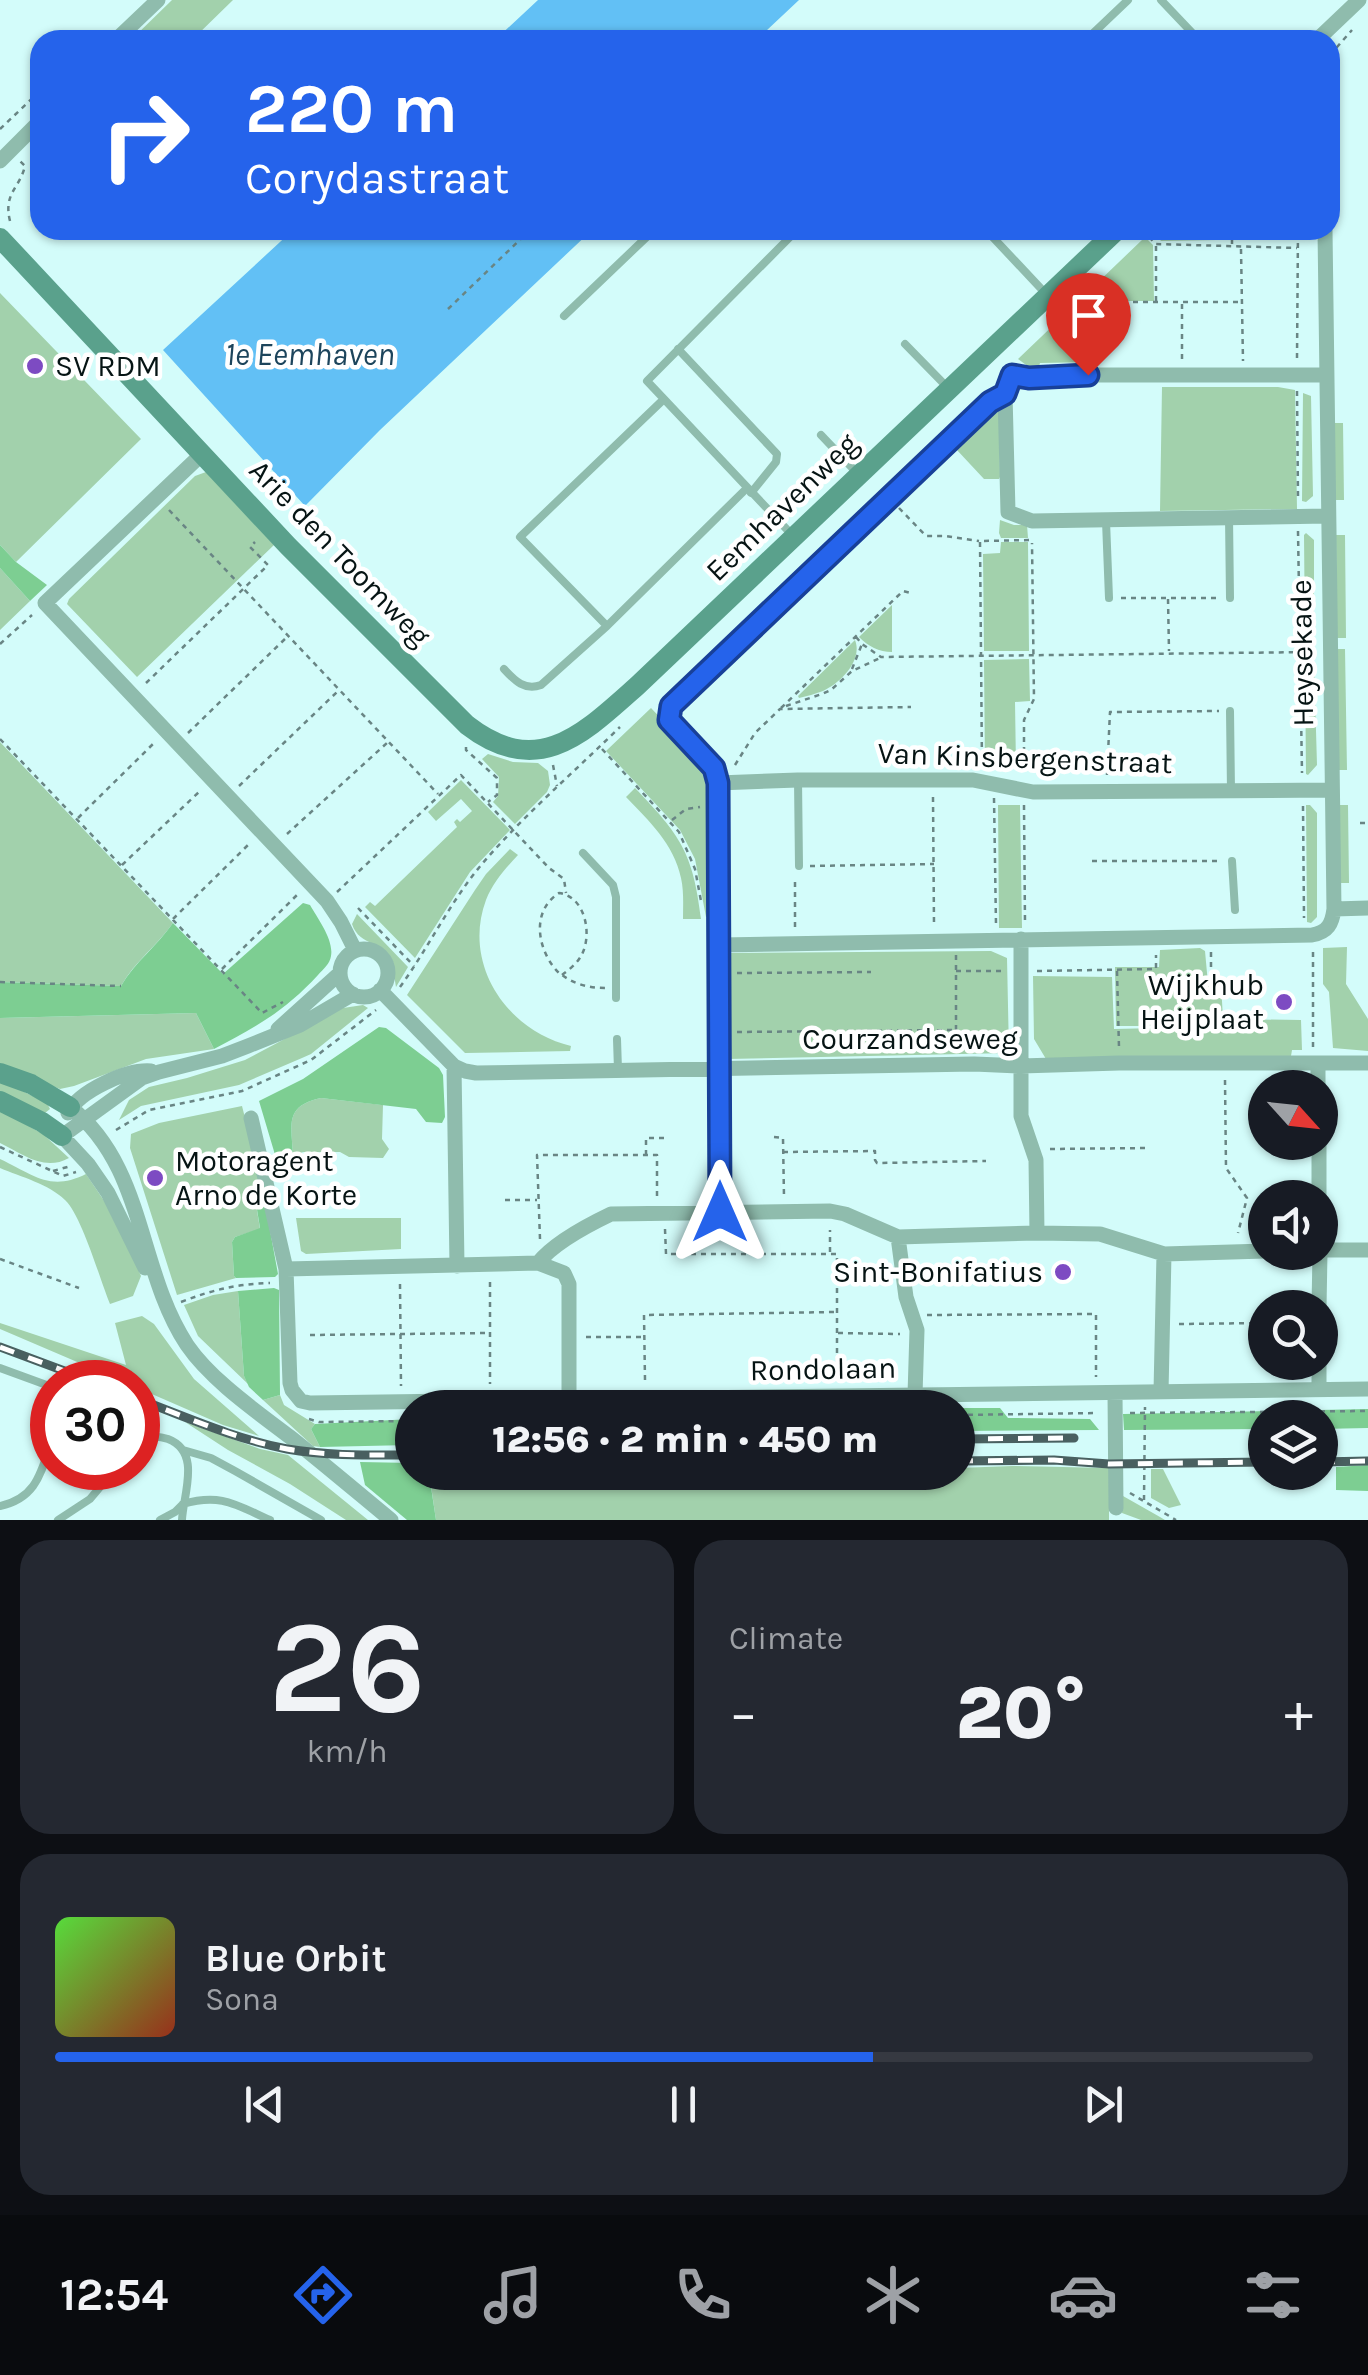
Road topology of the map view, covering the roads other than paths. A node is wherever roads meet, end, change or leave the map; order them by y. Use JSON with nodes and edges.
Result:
{"nodes":[{"id":1,"x":158,"y":0,"type":"edge"},
{"id":2,"x":1128,"y":0,"type":"edge"},
{"id":3,"x":1161,"y":0,"type":"edge"},
{"id":4,"x":1359,"y":0,"type":"edge"},
{"id":5,"x":126,"y":30,"type":"edge"},
{"id":6,"x":1096,"y":30,"type":"edge"},
{"id":7,"x":1189,"y":30,"type":"edge"},
{"id":8,"x":1328,"y":30,"type":"edge"},
{"id":9,"x":30,"y":131,"type":"edge"},
{"id":10,"x":6,"y":156,"type":"edge"},
{"id":11,"x":6,"y":232,"type":"edge"},
{"id":12,"x":644,"y":240,"type":"edge"},
{"id":13,"x":787,"y":240,"type":"edge"},
{"id":14,"x":995,"y":240,"type":"edge"},
{"id":15,"x":1106,"y":240,"type":"edge"},
{"id":16,"x":1325,"y":240,"type":"edge"},
{"id":17,"x":1047,"y":295,"type":"junction"},
{"id":18,"x":564,"y":316,"type":"dead end"},
{"id":19,"x":906,"y":344,"type":"dead end"},
{"id":20,"x":678,"y":349,"type":"junction"},
{"id":21,"x":990,"y":352,"type":"junction"},
{"id":22,"x":1012,"y":375,"type":"junction"},
{"id":23,"x":1326,"y":375,"type":"junction"},
{"id":24,"x":948,"y":390,"type":"junction"},
{"id":25,"x":1005,"y":394,"type":"junction"},
{"id":26,"x":664,"y":399,"type":"junction"},
{"id":27,"x":820,"y":435,"type":"dead end"},
{"id":28,"x":202,"y":454,"type":"junction"},
{"id":29,"x":860,"y":474,"type":"junction"},
{"id":30,"x":749,"y":490,"type":"junction"},
{"id":31,"x":1327,"y":516,"type":"junction"},
{"id":32,"x":1229,"y":517,"type":"junction"},
{"id":33,"x":1106,"y":521,"type":"junction"},
{"id":34,"x":794,"y":537,"type":"junction"},
{"id":35,"x":1109,"y":598,"type":"road end"},
{"id":36,"x":1230,"y":598,"type":"road end"},
{"id":37,"x":607,"y":626,"type":"junction"},
{"id":38,"x":504,"y":670,"type":"dead end"},
{"id":39,"x":1230,"y":711,"type":"road end"},
{"id":40,"x":549,"y":749,"type":"joint"},
{"id":41,"x":798,"y":780,"type":"junction"},
{"id":42,"x":718,"y":783,"type":"junction"},
{"id":43,"x":1330,"y":790,"type":"junction"},
{"id":44,"x":1231,"y":791,"type":"junction"},
{"id":45,"x":583,"y":853,"type":"dead end"},
{"id":46,"x":1232,"y":861,"type":"road end"},
{"id":47,"x":799,"y":866,"type":"road end"},
{"id":48,"x":1366,"y":908,"type":"edge"},
{"id":49,"x":1334,"y":909,"type":"junction"},
{"id":50,"x":1235,"y":910,"type":"dead end"},
{"id":51,"x":1021,"y":939,"type":"junction"},
{"id":52,"x":720,"y":945,"type":"junction"},
{"id":53,"x":355,"y":950,"type":"junction"},
{"id":54,"x":340,"y":973,"type":"junction"},
{"id":55,"x":380,"y":990,"type":"junction"},
{"id":56,"x":616,"y":993,"type":"road end"},
{"id":57,"x":353,"y":994,"type":"junction"},
{"id":58,"x":271,"y":1035,"type":"junction"},
{"id":59,"x":617,"y":1039,"type":"dead end"},
{"id":60,"x":1368,"y":1063,"type":"edge"},
{"id":61,"x":1316,"y":1064,"type":"junction"},
{"id":62,"x":454,"y":1066,"type":"junction"},
{"id":63,"x":1021,"y":1066,"type":"junction"},
{"id":64,"x":720,"y":1068,"type":"junction"},
{"id":65,"x":618,"y":1070,"type":"junction"},
{"id":66,"x":1316,"y":1070,"type":"edge"},
{"id":67,"x":0,"y":1073,"type":"edge"},
{"id":68,"x":0,"y":1101,"type":"edge"},
{"id":69,"x":77,"y":1113,"type":"junction"},
{"id":70,"x":251,"y":1118,"type":"dead end"},
{"id":71,"x":62,"y":1136,"type":"junction"},
{"id":72,"x":720,"y":1212,"type":"junction"},
{"id":73,"x":1037,"y":1232,"type":"junction"},
{"id":74,"x":898,"y":1237,"type":"junction"},
{"id":75,"x":1368,"y":1250,"type":"edge"},
{"id":76,"x":1338,"y":1251,"type":"edge"},
{"id":77,"x":1248,"y":1252,"type":"edge"},
{"id":78,"x":1164,"y":1254,"type":"junction"},
{"id":79,"x":542,"y":1259,"type":"junction"},
{"id":80,"x":458,"y":1266,"type":"junction"},
{"id":81,"x":286,"y":1276,"type":"junction"},
{"id":82,"x":163,"y":1300,"type":"junction"},
{"id":83,"x":0,"y":1368,"type":"edge"},
{"id":84,"x":30,"y":1380,"type":"edge"},
{"id":85,"x":1320,"y":1380,"type":"edge"},
{"id":86,"x":1320,"y":1389,"type":"junction"},
{"id":87,"x":569,"y":1390,"type":"edge"},
{"id":88,"x":915,"y":1390,"type":"edge"},
{"id":89,"x":1368,"y":1390,"type":"edge"},
{"id":90,"x":1153,"y":1392,"type":"junction"},
{"id":91,"x":1115,"y":1393,"type":"junction"},
{"id":92,"x":975,"y":1394,"type":"edge"},
{"id":93,"x":395,"y":1402,"type":"edge"},
{"id":94,"x":160,"y":1437,"type":"edge"},
{"id":95,"x":182,"y":1450,"type":"junction"},
{"id":96,"x":31,"y":1490,"type":"edge"},
{"id":97,"x":98,"y":1490,"type":"edge"},
{"id":98,"x":182,"y":1504,"type":"junction"},
{"id":99,"x":0,"y":1506,"type":"edge"},
{"id":100,"x":1116,"y":1508,"type":"dead end"},
{"id":101,"x":58,"y":1520,"type":"edge"},
{"id":102,"x":160,"y":1520,"type":"edge"},
{"id":103,"x":182,"y":1520,"type":"edge"},
{"id":104,"x":270,"y":1520,"type":"edge"},
{"id":105,"x":321,"y":1520,"type":"edge"},
{"id":106,"x":391,"y":1520,"type":"edge"}],
"edges":[{"from":1,"to":5,"type":"street"},
{"from":2,"to":6,"type":"lane"},
{"from":3,"to":7,"type":"lane"},
{"from":4,"to":8,"type":"street"},
{"from":9,"to":10,"type":"street"},
{"from":11,"to":28,"type":"street","name":"Arie den Toomweg"},
{"from":12,"to":18,"type":"lane"},
{"from":13,"to":20,"type":"lane"},
{"from":14,"to":17,"type":"lane"},
{"from":15,"to":17,"type":"street","name":"Eemhavenweg"},
{"from":16,"to":23,"type":"street","name":"Heysekade"},
{"from":17,"to":21,"type":"street","name":"Eemhavenweg"},
{"from":19,"to":24,"type":"lane"},
{"from":20,"to":26,"type":"lane"},
{"from":20,"to":30,"type":"lane"},
{"from":21,"to":22,"type":"street"},
{"from":21,"to":24,"type":"street","name":"Eemhavenweg"},
{"from":22,"to":23,"type":"street"},
{"from":22,"to":25,"type":"street"},
{"from":23,"to":31,"type":"street","name":"Heysekade"},
{"from":24,"to":29,"type":"street","name":"Eemhavenweg"},
{"from":25,"to":33,"type":"street"},
{"from":25,"to":42,"type":"street"},
{"from":26,"to":30,"type":"lane"},
{"from":26,"to":37,"type":"lane"},
{"from":27,"to":29,"type":"lane"},
{"from":28,"to":40,"type":"street","name":"Arie den Toomweg"},
{"from":28,"to":53,"type":"street"},
{"from":29,"to":34,"type":"street","name":"Eemhavenweg"},
{"from":30,"to":34,"type":"lane"},
{"from":30,"to":37,"type":"lane"},
{"from":31,"to":32,"type":"street"},
{"from":31,"to":43,"type":"street","name":"Heysekade"},
{"from":32,"to":33,"type":"street"},
{"from":32,"to":36,"type":"lane"},
{"from":33,"to":35,"type":"lane"},
{"from":34,"to":40,"type":"street","name":"Eemhavenweg"},
{"from":37,"to":38,"type":"lane"},
{"from":39,"to":44,"type":"lane"},
{"from":41,"to":42,"type":"street","name":"Van Kinsbergenstraat"},
{"from":41,"to":44,"type":"street","name":"Van Kinsbergenstraat"},
{"from":41,"to":47,"type":"lane"},
{"from":42,"to":52,"type":"street"},
{"from":43,"to":44,"type":"street","name":"Van Kinsbergenstraat"},
{"from":43,"to":49,"type":"street","name":"Heysekade"},
{"from":45,"to":56,"type":"lane"},
{"from":46,"to":50,"type":"lane"},
{"from":48,"to":49,"type":"street"},
{"from":49,"to":51,"type":"street"},
{"from":51,"to":52,"type":"street"},
{"from":51,"to":63,"type":"street"},
{"from":52,"to":64,"type":"street"},
{"from":53,"to":54,"type":"street"},
{"from":53,"to":55,"type":"street"},
{"from":54,"to":57,"type":"street"},
{"from":54,"to":58,"type":"street"},
{"from":55,"to":57,"type":"street"},
{"from":55,"to":62,"type":"street"},
{"from":57,"to":58,"type":"street"},
{"from":58,"to":69,"type":"street"},
{"from":59,"to":65,"type":"lane"},
{"from":60,"to":61,"type":"street","name":"Courzandseweg"},
{"from":61,"to":63,"type":"street","name":"Courzandseweg"},
{"from":61,"to":66,"type":"street"},
{"from":62,"to":65,"type":"street","name":"Courzandseweg"},
{"from":62,"to":80,"type":"street"},
{"from":63,"to":64,"type":"street","name":"Courzandseweg"},
{"from":63,"to":73,"type":"street"},
{"from":64,"to":65,"type":"street","name":"Courzandseweg"},
{"from":64,"to":72,"type":"street"},
{"from":67,"to":69,"type":"street"},
{"from":68,"to":71,"type":"street"},
{"from":69,"to":71,"type":"street"},
{"from":69,"to":82,"type":"street"},
{"from":70,"to":81,"type":"street"},
{"from":71,"to":82,"type":"street"},
{"from":72,"to":74,"type":"street"},
{"from":72,"to":79,"type":"street"},
{"from":73,"to":74,"type":"street"},
{"from":73,"to":78,"type":"street"},
{"from":74,"to":88,"type":"street"},
{"from":75,"to":76,"type":"street"},
{"from":77,"to":78,"type":"street"},
{"from":78,"to":90,"type":"street"},
{"from":79,"to":80,"type":"street"},
{"from":79,"to":87,"type":"street"},
{"from":80,"to":81,"type":"street"},
{"from":81,"to":93,"type":"street","name":"Rondolaan"},
{"from":82,"to":106,"type":"street"},
{"from":83,"to":84,"type":"lane"},
{"from":85,"to":86,"type":"street"},
{"from":86,"to":89,"type":"street","name":"Rondolaan"},
{"from":86,"to":90,"type":"street","name":"Rondolaan"},
{"from":90,"to":91,"type":"street","name":"Rondolaan"},
{"from":91,"to":92,"type":"street","name":"Rondolaan"},
{"from":91,"to":100,"type":"street"},
{"from":94,"to":95,"type":"lane"},
{"from":95,"to":98,"type":"lane"},
{"from":95,"to":105,"type":"lane"},
{"from":96,"to":99,"type":"lane"},
{"from":97,"to":101,"type":"lane"},
{"from":98,"to":102,"type":"lane"},
{"from":98,"to":103,"type":"lane"},
{"from":98,"to":104,"type":"lane"}]}
